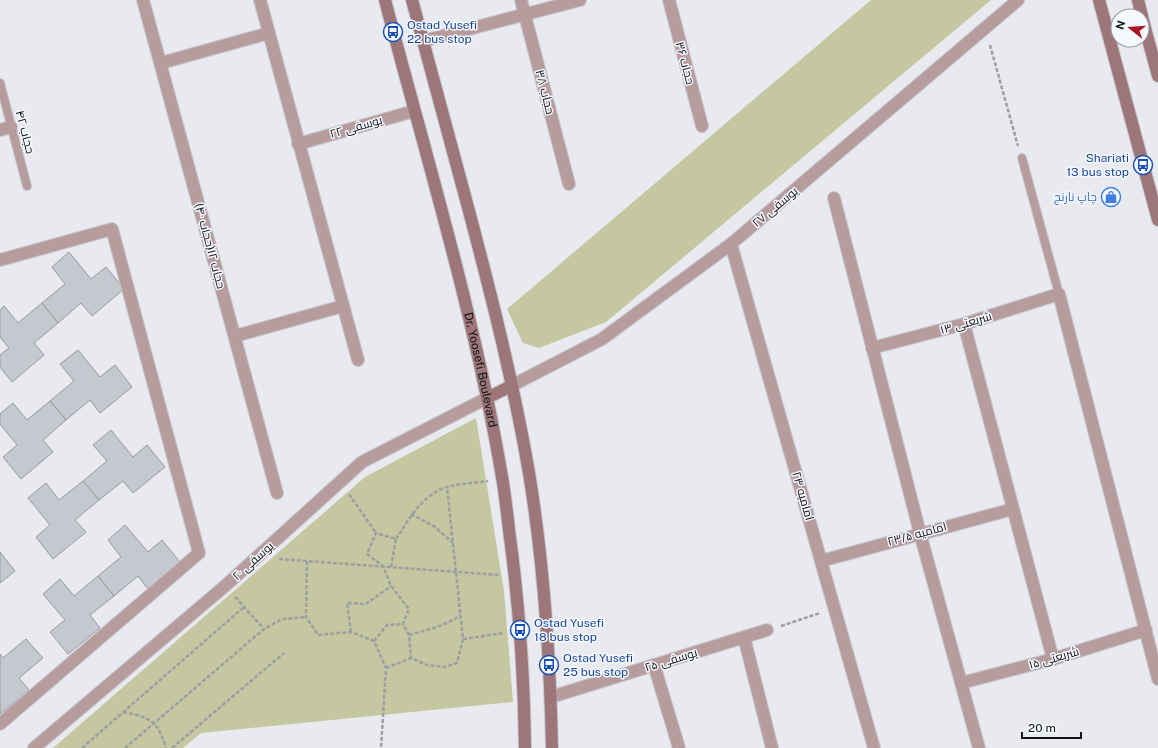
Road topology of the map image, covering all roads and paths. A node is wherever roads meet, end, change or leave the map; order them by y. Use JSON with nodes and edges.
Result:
{"nodes":[{"id":1,"x":143,"y":0,"type":"edge"},
{"id":2,"x":260,"y":0,"type":"edge"},
{"id":3,"x":385,"y":0,"type":"edge"},
{"id":4,"x":412,"y":0,"type":"edge"},
{"id":5,"x":521,"y":0,"type":"edge"},
{"id":6,"x":580,"y":0,"type":"edge"},
{"id":7,"x":669,"y":0,"type":"edge"},
{"id":8,"x":1018,"y":0,"type":"edge"},
{"id":9,"x":1098,"y":0,"type":"edge"},
{"id":10,"x":525,"y":15,"type":"junction"},
{"id":11,"x":985,"y":28,"type":"junction"},
{"id":12,"x":269,"y":33,"type":"junction"},
{"id":13,"x":423,"y":41,"type":"junction"},
{"id":14,"x":1150,"y":41,"type":"edge"},
{"id":15,"x":1155,"y":57,"type":"edge"},
{"id":16,"x":161,"y":63,"type":"junction"},
{"id":17,"x":1158,"y":76,"type":"edge"},
{"id":18,"x":0,"y":83,"type":"edge"},
{"id":19,"x":414,"y":110,"type":"junction"},
{"id":20,"x":702,"y":126,"type":"dead end"},
{"id":21,"x":6,"y":128,"type":"edge"},
{"id":22,"x":298,"y":144,"type":"junction"},
{"id":23,"x":1022,"y":158,"type":"joint"},
{"id":24,"x":569,"y":184,"type":"dead end"},
{"id":25,"x":27,"y":186,"type":"dead end"},
{"id":26,"x":834,"y":198,"type":"dead end"},
{"id":27,"x":1158,"y":220,"type":"edge"},
{"id":28,"x":731,"y":244,"type":"junction"},
{"id":29,"x":0,"y":260,"type":"edge"},
{"id":30,"x":1059,"y":294,"type":"junction"},
{"id":31,"x":343,"y":306,"type":"junction"},
{"id":32,"x":964,"y":324,"type":"junction"},
{"id":33,"x":235,"y":336,"type":"junction"},
{"id":34,"x":872,"y":348,"type":"junction"},
{"id":35,"x":358,"y":360,"type":"dead end"},
{"id":36,"x":512,"y":386,"type":"junction"},
{"id":37,"x":487,"y":398,"type":"junction"},
{"id":38,"x":502,"y":478,"type":"junction"},
{"id":39,"x":340,"y":481,"type":"junction"},
{"id":40,"x":447,"y":487,"type":"junction"},
{"id":41,"x":277,"y":493,"type":"dead end"},
{"id":42,"x":1013,"y":509,"type":"junction"},
{"id":43,"x":411,"y":514,"type":"junction"},
{"id":44,"x":376,"y":533,"type":"junction"},
{"id":45,"x":920,"y":533,"type":"junction"},
{"id":46,"x":396,"y":539,"type":"junction"},
{"id":47,"x":453,"y":543,"type":"junction"},
{"id":48,"x":256,"y":557,"type":"junction"},
{"id":49,"x":821,"y":560,"type":"junction"},
{"id":50,"x":307,"y":561,"type":"junction"},
{"id":51,"x":383,"y":566,"type":"junction"},
{"id":52,"x":391,"y":567,"type":"junction"},
{"id":53,"x":456,"y":572,"type":"junction"},
{"id":54,"x":515,"y":576,"type":"junction"},
{"id":55,"x":225,"y":586,"type":"junction"},
{"id":56,"x":391,"y":586,"type":"junction"},
{"id":57,"x":244,"y":606,"type":"junction"},
{"id":58,"x":834,"y":608,"type":"junction"},
{"id":59,"x":461,"y":615,"type":"junction"},
{"id":60,"x":306,"y":617,"type":"junction"},
{"id":61,"x":403,"y":624,"type":"junction"},
{"id":62,"x":264,"y":629,"type":"junction"},
{"id":63,"x":520,"y":630,"type":"junction"},
{"id":64,"x":767,"y":630,"type":"joint"},
{"id":65,"x":1146,"y":630,"type":"junction"},
{"id":66,"x":351,"y":632,"type":"junction"},
{"id":67,"x":409,"y":635,"type":"junction"},
{"id":68,"x":744,"y":637,"type":"junction"},
{"id":69,"x":463,"y":639,"type":"junction"},
{"id":70,"x":374,"y":641,"type":"junction"},
{"id":71,"x":284,"y":653,"type":"dead end"},
{"id":72,"x":411,"y":658,"type":"junction"},
{"id":73,"x":1053,"y":659,"type":"junction"},
{"id":74,"x":654,"y":665,"type":"junction"},
{"id":75,"x":386,"y":668,"type":"junction"},
{"id":76,"x":1158,"y":679,"type":"edge"},
{"id":77,"x":961,"y":683,"type":"junction"},
{"id":78,"x":551,"y":697,"type":"junction"},
{"id":79,"x":123,"y":712,"type":"junction"},
{"id":80,"x":154,"y":723,"type":"junction"},
{"id":81,"x":0,"y":724,"type":"edge"},
{"id":82,"x":84,"y":747,"type":"edge"},
{"id":83,"x":34,"y":748,"type":"edge"},
{"id":84,"x":125,"y":748,"type":"edge"},
{"id":85,"x":166,"y":748,"type":"edge"},
{"id":86,"x":172,"y":748,"type":"edge"},
{"id":87,"x":381,"y":748,"type":"edge"},
{"id":88,"x":525,"y":748,"type":"edge"},
{"id":89,"x":552,"y":748,"type":"edge"},
{"id":90,"x":679,"y":748,"type":"edge"},
{"id":91,"x":772,"y":748,"type":"edge"},
{"id":92,"x":874,"y":748,"type":"edge"},
{"id":93,"x":979,"y":748,"type":"edge"}],
"edges":[{"from":1,"to":16,"type":"street","name":"حجاب ۱۲(حجاب ۴۰)"},
{"from":2,"to":12,"type":"street"},
{"from":3,"to":19,"type":"street","name":"Dr. Yoosefi Boulevard"},
{"from":4,"to":13,"type":"street"},
{"from":5,"to":10,"type":"street","name":"حجاب ۳۸"},
{"from":6,"to":10,"type":"street"},
{"from":7,"to":20,"type":"street","name":"حجاب ۳۶"},
{"from":8,"to":11,"type":"street","name":"یوسفی ۲۷"},
{"from":9,"to":27,"type":"street"},
{"from":10,"to":13,"type":"street"},
{"from":10,"to":24,"type":"street","name":"حجاب ۳۸"},
{"from":11,"to":23,"type":"path"},
{"from":11,"to":28,"type":"street","name":"یوسفی ۲۷"},
{"from":12,"to":16,"type":"street"},
{"from":12,"to":22,"type":"street"},
{"from":13,"to":36,"type":"street"},
{"from":14,"to":15,"type":"street"},
{"from":15,"to":17,"type":"street"},
{"from":16,"to":33,"type":"street","name":"حجاب ۱۲(حجاب ۴۰)"},
{"from":18,"to":21,"type":"lane","name":"حجاب ۴۲"},
{"from":19,"to":22,"type":"street","name":"یوسفی ۲۲"},
{"from":19,"to":37,"type":"street","name":"Dr. Yoosefi Boulevard"},
{"from":21,"to":25,"type":"lane","name":"حجاب ۴۲"},
{"from":22,"to":31,"type":"street"},
{"from":23,"to":30,"type":"lane"},
{"from":26,"to":34,"type":"street"},
{"from":28,"to":36,"type":"street","name":"یوسفی ۲۷"},
{"from":28,"to":49,"type":"street","name":"امامیه ۲۳"},
{"from":29,"to":81,"type":"street"},
{"from":30,"to":32,"type":"street","name":"شریعتی ۱۳"},
{"from":30,"to":65,"type":"street"},
{"from":31,"to":33,"type":"street"},
{"from":31,"to":35,"type":"street"},
{"from":32,"to":34,"type":"street","name":"شریعتی ۱۳"},
{"from":32,"to":42,"type":"street"},
{"from":33,"to":41,"type":"street","name":"حجاب ۱۲(حجاب ۴۰)"},
{"from":34,"to":45,"type":"street"},
{"from":36,"to":37,"type":"street"},
{"from":36,"to":78,"type":"street"},
{"from":37,"to":38,"type":"street","name":"Dr. Yoosefi Boulevard"},
{"from":37,"to":39,"type":"street","name":"یوسفی ۲۰"},
{"from":38,"to":40,"type":"path"},
{"from":38,"to":54,"type":"street","name":"Dr. Yoosefi Boulevard"},
{"from":39,"to":44,"type":"path"},
{"from":39,"to":48,"type":"street","name":"یوسفی ۲۰"},
{"from":40,"to":43,"type":"path"},
{"from":40,"to":47,"type":"path"},
{"from":42,"to":45,"type":"street","name":"امامیه ۲۳/۵"},
{"from":42,"to":73,"type":"street"},
{"from":43,"to":46,"type":"path"},
{"from":43,"to":47,"type":"path"},
{"from":44,"to":46,"type":"path"},
{"from":44,"to":51,"type":"path"},
{"from":45,"to":49,"type":"street","name":"امامیه ۲۳/۵"},
{"from":45,"to":77,"type":"street"},
{"from":46,"to":52,"type":"path"},
{"from":47,"to":53,"type":"path"},
{"from":48,"to":50,"type":"path"},
{"from":48,"to":55,"type":"street","name":"یوسفی ۲۰"},
{"from":49,"to":58,"type":"street","name":"امامیه ۲۳"},
{"from":50,"to":51,"type":"path"},
{"from":50,"to":60,"type":"path"},
{"from":51,"to":52,"type":"path"},
{"from":51,"to":56,"type":"path"},
{"from":52,"to":53,"type":"path"},
{"from":53,"to":54,"type":"path"},
{"from":53,"to":59,"type":"path"},
{"from":54,"to":63,"type":"street","name":"Dr. Yoosefi Boulevard"},
{"from":55,"to":57,"type":"path"},
{"from":55,"to":83,"type":"street","name":"یوسفی ۲۰"},
{"from":56,"to":61,"type":"path"},
{"from":56,"to":66,"type":"path"},
{"from":57,"to":62,"type":"path"},
{"from":57,"to":79,"type":"path"},
{"from":58,"to":64,"type":"path"},
{"from":58,"to":92,"type":"street","name":"امامیه ۲۳"},
{"from":59,"to":67,"type":"path"},
{"from":59,"to":69,"type":"path"},
{"from":60,"to":62,"type":"path"},
{"from":60,"to":66,"type":"path"},
{"from":61,"to":67,"type":"path"},
{"from":61,"to":70,"type":"path"},
{"from":62,"to":80,"type":"path"},
{"from":63,"to":69,"type":"path"},
{"from":63,"to":88,"type":"street","name":"Dr. Yoosefi Boulevard"},
{"from":64,"to":68,"type":"street","name":"یوسفی ۲۵"},
{"from":65,"to":73,"type":"street","name":"شریعتی ۱۵"},
{"from":65,"to":76,"type":"street"},
{"from":66,"to":70,"type":"path"},
{"from":67,"to":72,"type":"path"},
{"from":68,"to":74,"type":"street","name":"یوسفی ۲۵"},
{"from":68,"to":91,"type":"street"},
{"from":69,"to":72,"type":"path"},
{"from":70,"to":75,"type":"path"},
{"from":71,"to":86,"type":"path"},
{"from":72,"to":75,"type":"path"},
{"from":73,"to":77,"type":"street","name":"شریعتی ۱۵"},
{"from":74,"to":78,"type":"street","name":"یوسفی ۲۵"},
{"from":74,"to":90,"type":"street"},
{"from":75,"to":87,"type":"path"},
{"from":77,"to":93,"type":"street"},
{"from":78,"to":89,"type":"street"},
{"from":79,"to":80,"type":"path"},
{"from":79,"to":82,"type":"path"},
{"from":80,"to":84,"type":"path"},
{"from":80,"to":85,"type":"path"}]}
